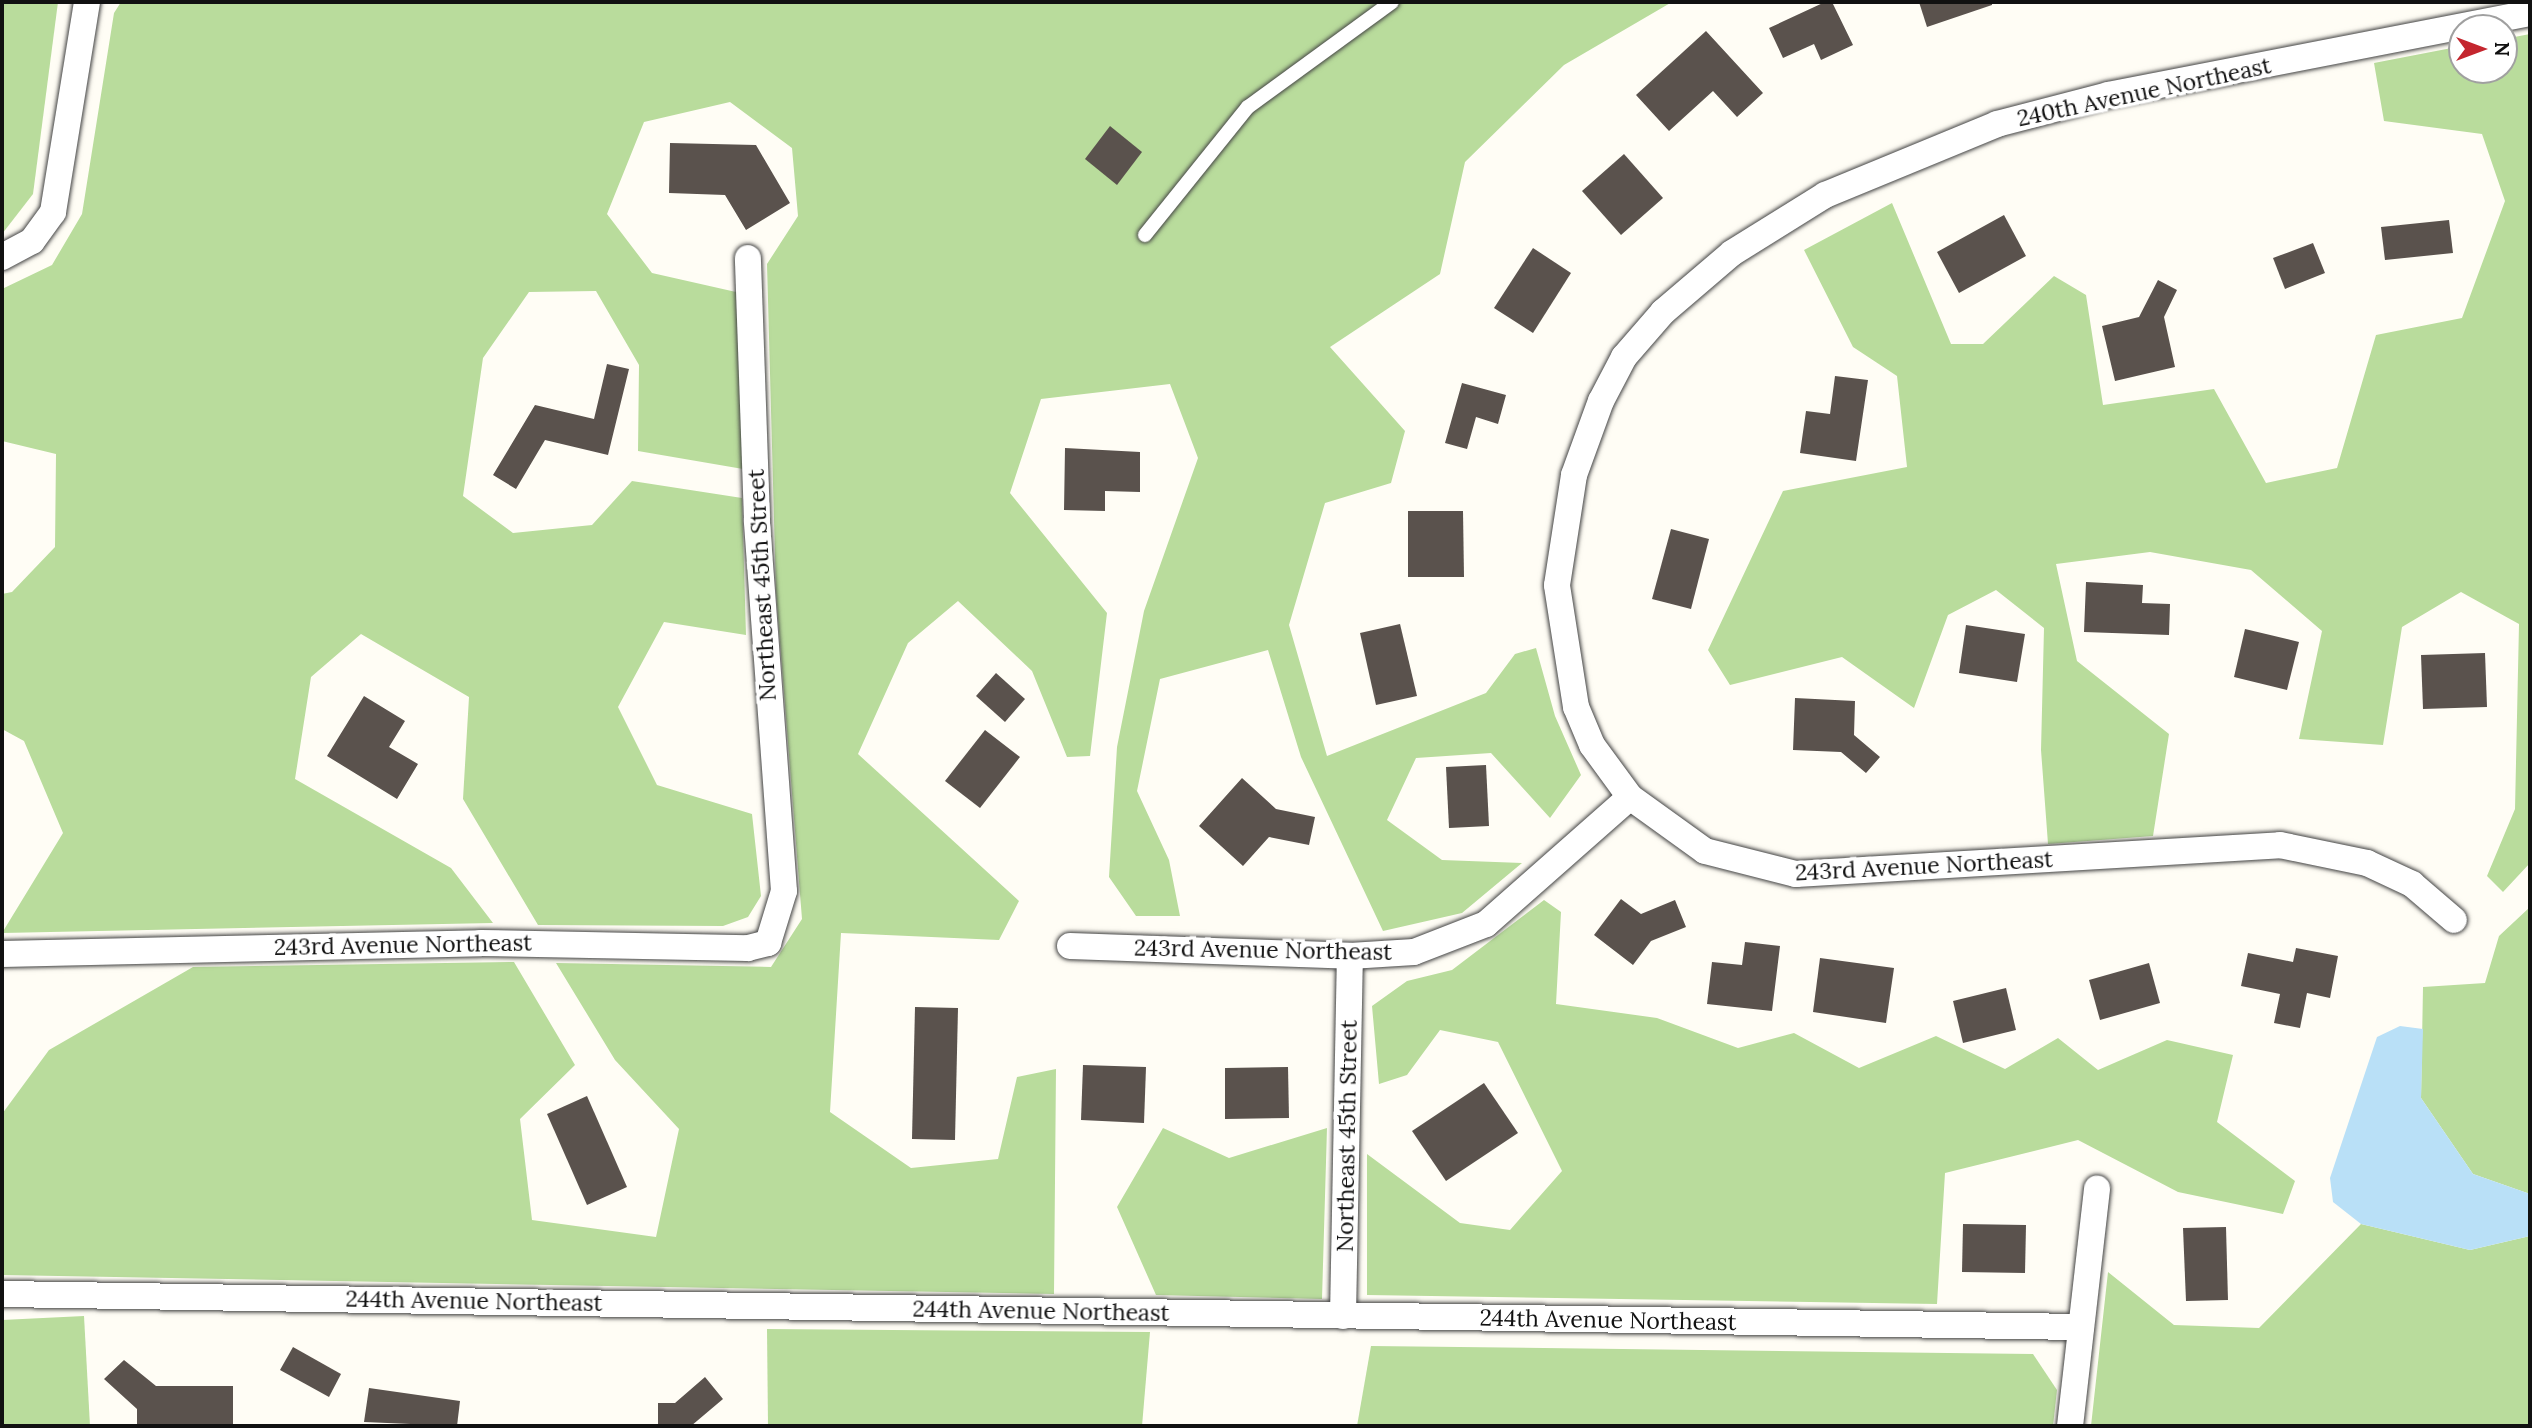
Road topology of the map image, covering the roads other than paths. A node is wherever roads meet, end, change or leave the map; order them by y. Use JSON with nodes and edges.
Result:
{"nodes":[{"id":1,"x":87,"y":2,"type":"edge"},
{"id":2,"x":1392,"y":2,"type":"edge"},
{"id":3,"x":2530,"y":13,"type":"edge"},
{"id":4,"x":1145,"y":235,"type":"dead end"},
{"id":5,"x":2,"y":257,"type":"edge"},
{"id":6,"x":748,"y":258,"type":"dead end"},
{"id":7,"x":1630,"y":797,"type":"junction"},
{"id":8,"x":782,"y":911,"type":"joint"},
{"id":9,"x":2454,"y":920,"type":"dead end"},
{"id":10,"x":1070,"y":946,"type":"dead end"},
{"id":11,"x":2,"y":954,"type":"edge"},
{"id":12,"x":1350,"y":956,"type":"junction"},
{"id":13,"x":2097,"y":1189,"type":"dead end"},
{"id":14,"x":2,"y":1294,"type":"edge"},
{"id":15,"x":1343,"y":1316,"type":"junction"},
{"id":16,"x":2081,"y":1327,"type":"junction"},
{"id":17,"x":2070,"y":1426,"type":"edge"}],
"edges":[{"from":1,"to":5,"type":"street"},
{"from":2,"to":4,"type":"lane"},
{"from":3,"to":7,"type":"street","name":"240th Avenue Northeast"},
{"from":6,"to":8,"type":"street","name":"Northeast 45th Street"},
{"from":7,"to":9,"type":"street","name":"243rd Avenue Northeast"},
{"from":7,"to":12,"type":"street","name":"243rd Avenue Northeast"},
{"from":8,"to":11,"type":"street","name":"243rd Avenue Northeast"},
{"from":10,"to":12,"type":"street","name":"243rd Avenue Northeast"},
{"from":12,"to":15,"type":"street","name":"Northeast 45th Street"},
{"from":13,"to":16,"type":"street"},
{"from":14,"to":15,"type":"street","name":"244th Avenue Northeast"},
{"from":15,"to":16,"type":"street","name":"244th Avenue Northeast"},
{"from":16,"to":17,"type":"street"}]}
